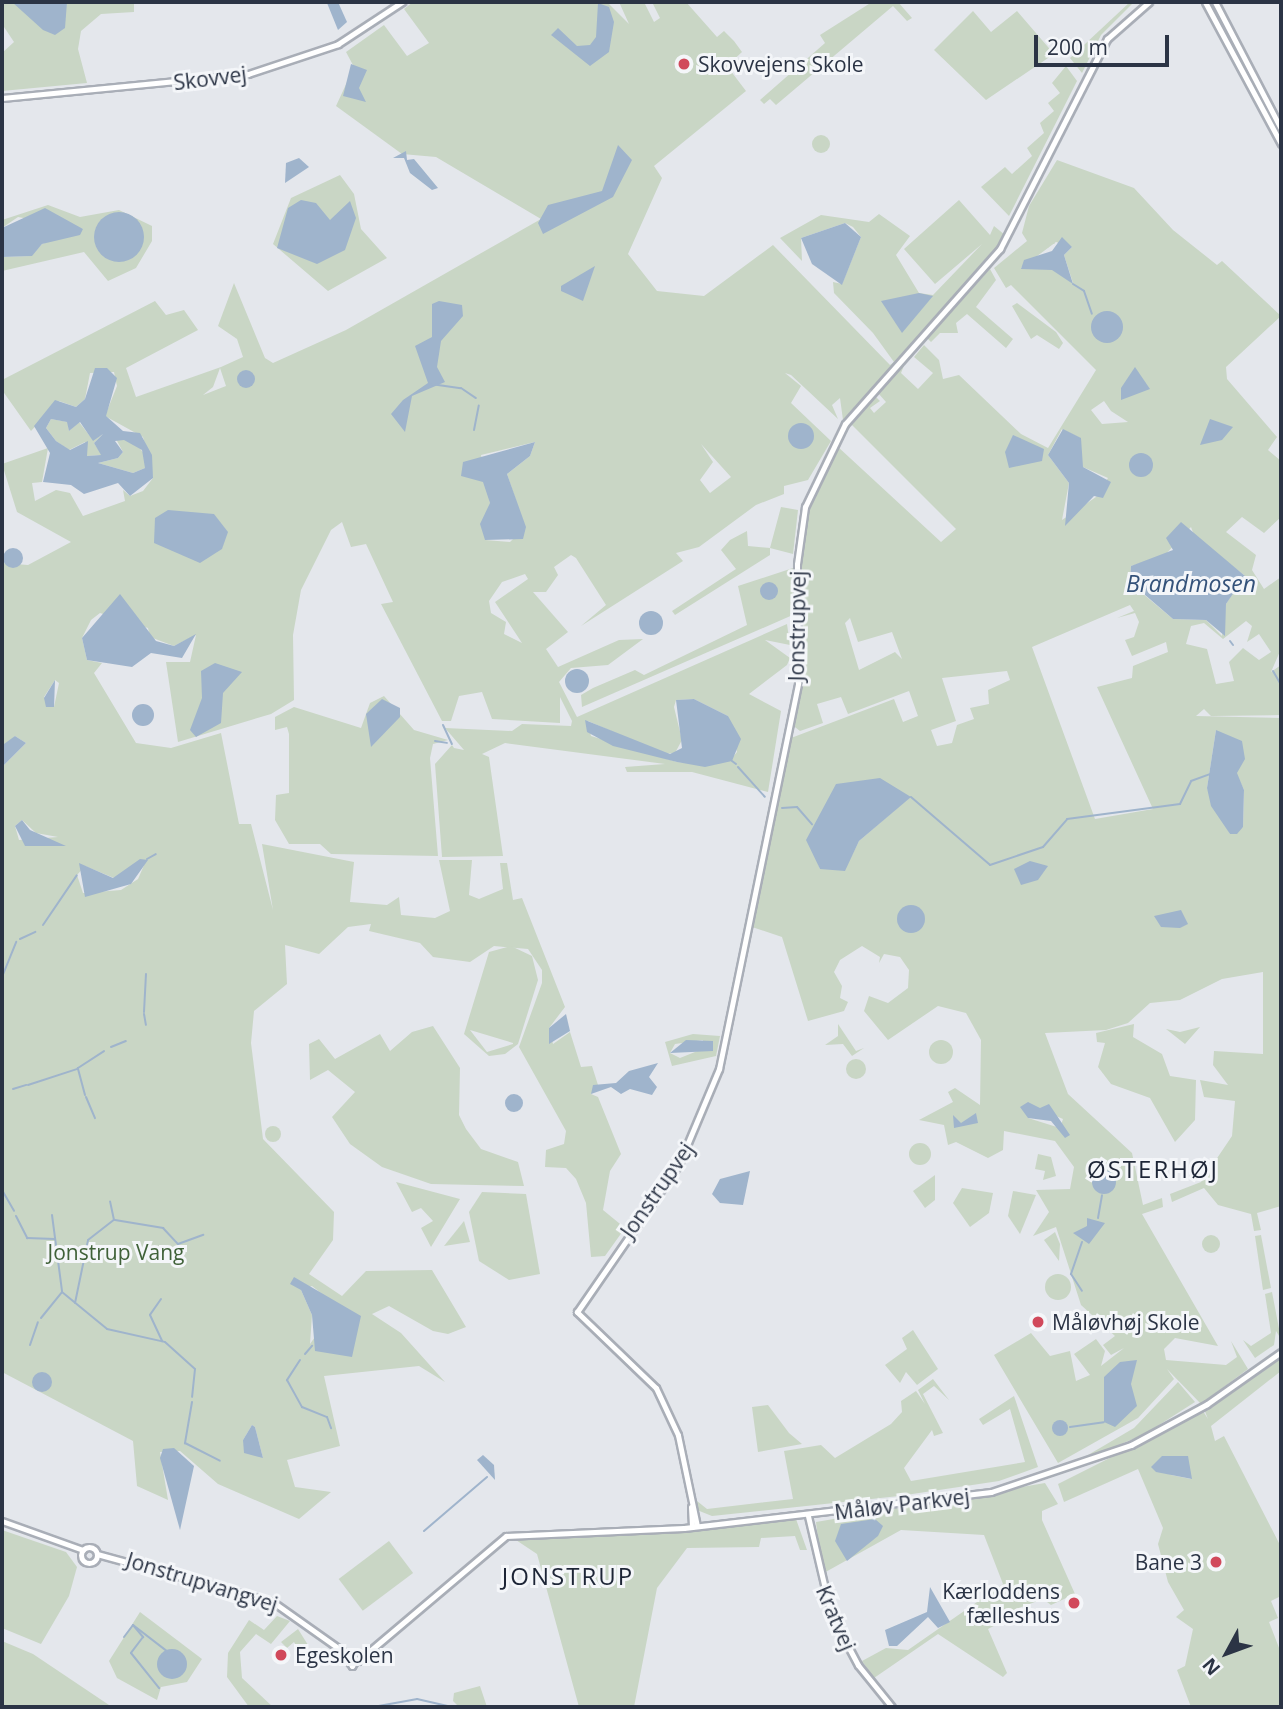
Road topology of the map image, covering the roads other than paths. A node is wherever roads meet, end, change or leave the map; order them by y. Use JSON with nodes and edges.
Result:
{"nodes":[{"id":1,"x":402,"y":2,"type":"edge"},
{"id":2,"x":1149,"y":2,"type":"edge"},
{"id":3,"x":1205,"y":2,"type":"edge"},
{"id":4,"x":1215,"y":2,"type":"edge"},
{"id":5,"x":2,"y":98,"type":"edge"},
{"id":6,"x":1281,"y":129,"type":"edge"},
{"id":7,"x":1281,"y":144,"type":"edge"},
{"id":8,"x":1281,"y":1352,"type":"edge"},
{"id":9,"x":808,"y":1516,"type":"junction"},
{"id":10,"x":2,"y":1521,"type":"edge"},
{"id":11,"x":695,"y":1526,"type":"junction"},
{"id":12,"x":83,"y":1550,"type":"junction"},
{"id":13,"x":97,"y":1554,"type":"junction"},
{"id":14,"x":354,"y":1660,"type":"joint"},
{"id":15,"x":892,"y":1707,"type":"edge"}],
"edges":[{"from":1,"to":5,"type":"street","name":"Skovvej"},
{"from":2,"to":11,"type":"street","name":"Jonstrupvej"},
{"from":3,"to":7,"type":"street"},
{"from":4,"to":6,"type":"street"},
{"from":8,"to":9,"type":"street","name":"Måløv Parkvej"},
{"from":9,"to":11,"type":"street","name":"Måløv Parkvej"},
{"from":9,"to":15,"type":"street","name":"Kratvej"},
{"from":10,"to":12,"type":"street"},
{"from":11,"to":14,"type":"street","name":"Måløv Parkvej"},
{"from":12,"to":13,"type":"street"},
{"from":12,"to":13,"type":"street"},
{"from":13,"to":14,"type":"street","name":"Jonstrupvangvej"}]}
